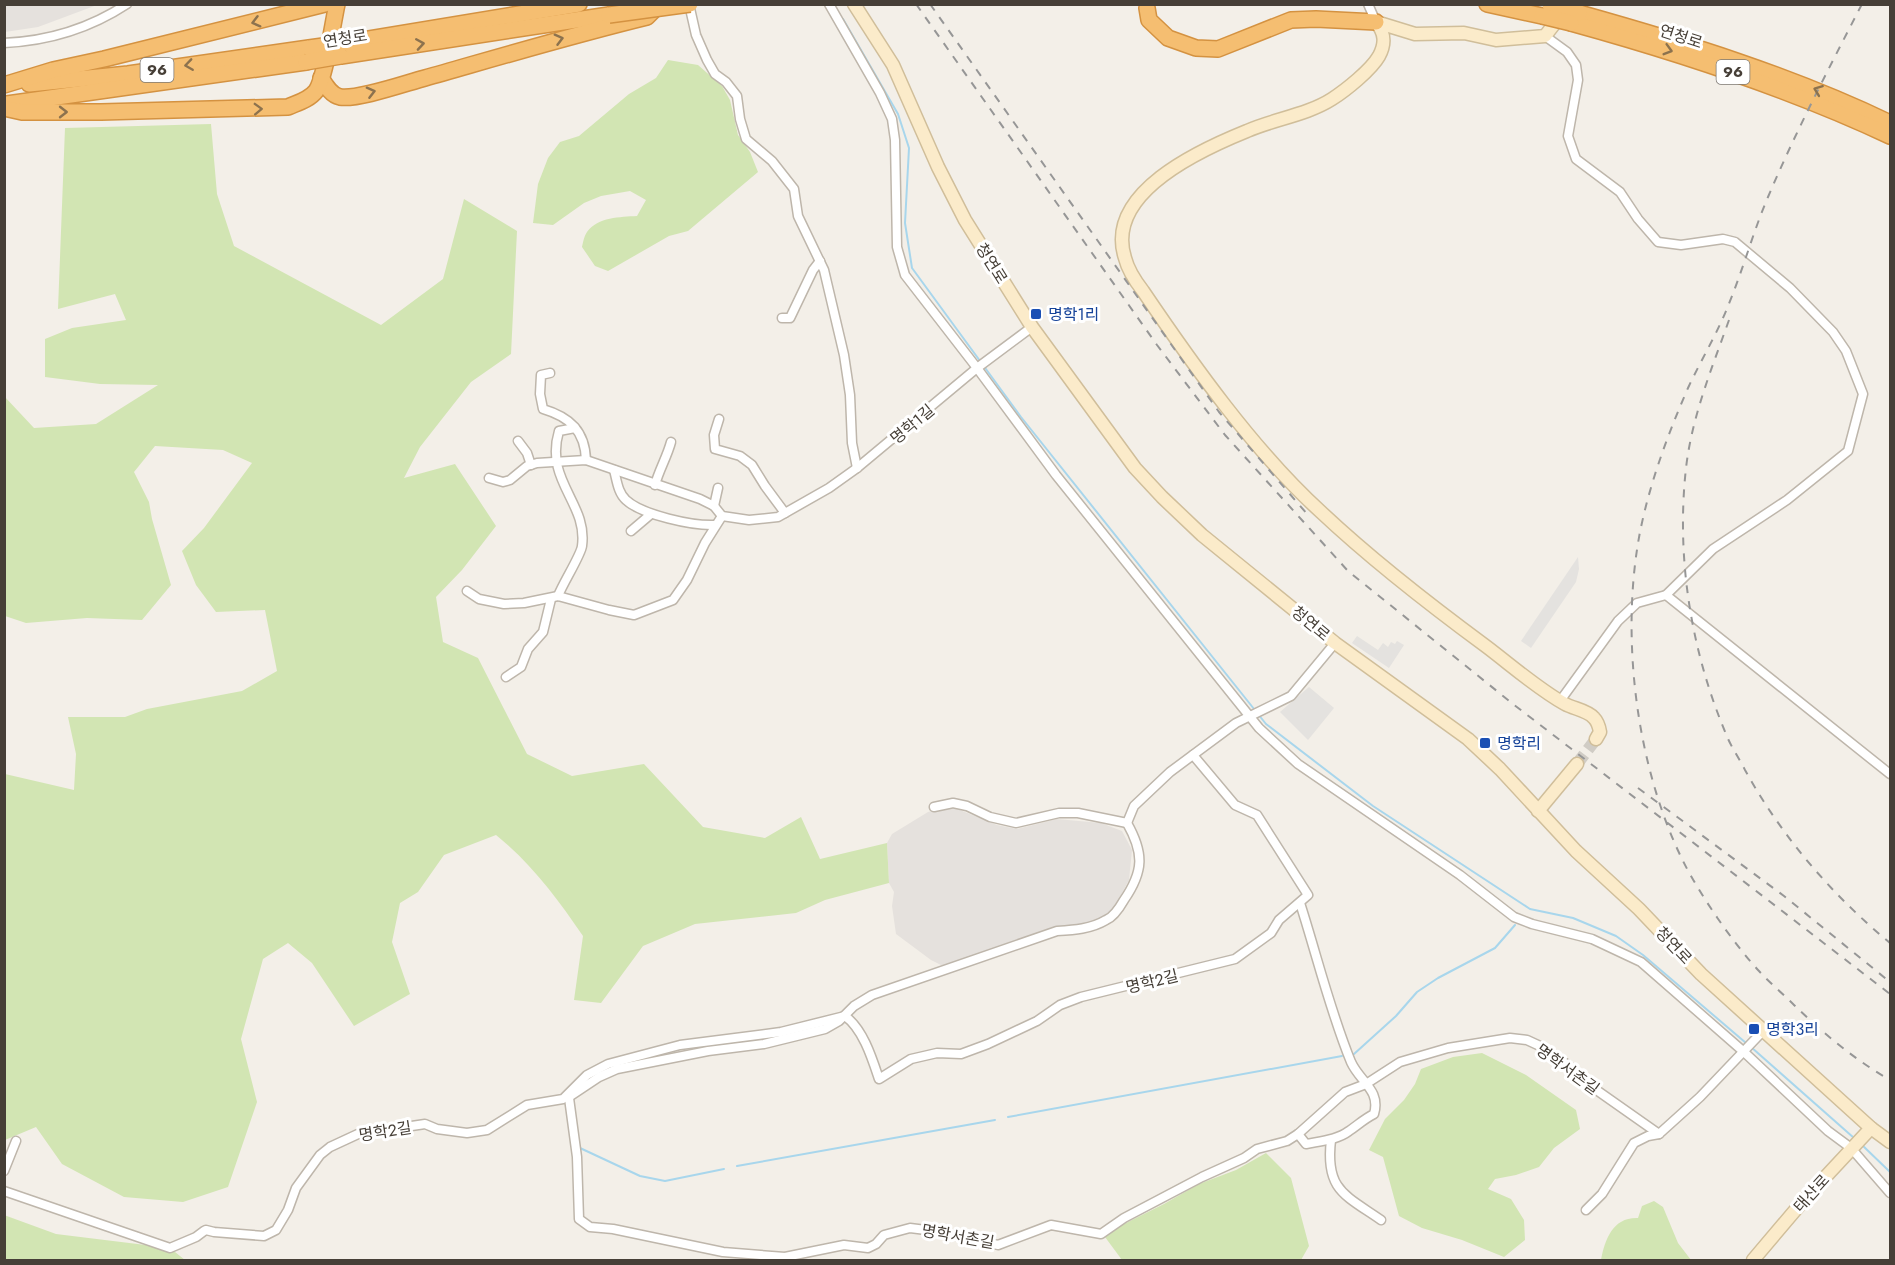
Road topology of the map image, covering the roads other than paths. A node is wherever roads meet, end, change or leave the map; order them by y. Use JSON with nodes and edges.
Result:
{"nodes":[{"id":1,"x":126,"y":4,"type":"edge"},
{"id":2,"x":337,"y":4,"type":"edge"},
{"id":3,"x":579,"y":4,"type":"edge"},
{"id":4,"x":690,"y":4,"type":"edge"},
{"id":5,"x":829,"y":4,"type":"edge"},
{"id":6,"x":854,"y":4,"type":"edge"},
{"id":7,"x":1368,"y":4,"type":"edge"},
{"id":8,"x":1487,"y":4,"type":"edge"},
{"id":9,"x":318,"y":5,"type":"edge"},
{"id":10,"x":1147,"y":6,"type":"edge"},
{"id":11,"x":114,"y":8,"type":"edge"},
{"id":12,"x":1546,"y":9,"type":"edge"},
{"id":13,"x":1574,"y":13,"type":"edge"},
{"id":14,"x":610,"y":21,"type":"junction"},
{"id":15,"x":1376,"y":22,"type":"junction"},
{"id":16,"x":1545,"y":36,"type":"junction"},
{"id":17,"x":4,"y":43,"type":"edge"},
{"id":18,"x":343,"y":50,"type":"junction"},
{"id":19,"x":308,"y":55,"type":"junction"},
{"id":20,"x":321,"y":78,"type":"junction"},
{"id":21,"x":4,"y":86,"type":"edge"},
{"id":22,"x":4,"y":106,"type":"edge"},
{"id":23,"x":1890,"y":123,"type":"edge"},
{"id":24,"x":1890,"y":136,"type":"edge"},
{"id":25,"x":820,"y":261,"type":"junction"},
{"id":26,"x":782,"y":318,"type":"dead end"},
{"id":27,"x":1032,"y":327,"type":"junction"},
{"id":28,"x":978,"y":368,"type":"junction"},
{"id":29,"x":550,"y":373,"type":"dead end"},
{"id":30,"x":720,"y":419,"type":"dead end"},
{"id":31,"x":575,"y":428,"type":"junction"},
{"id":32,"x":518,"y":441,"type":"dead end"},
{"id":33,"x":671,"y":442,"type":"dead end"},
{"id":34,"x":586,"y":460,"type":"junction"},
{"id":35,"x":555,"y":461,"type":"junction"},
{"id":36,"x":531,"y":465,"type":"junction"},
{"id":37,"x":857,"y":468,"type":"junction"},
{"id":38,"x":614,"y":470,"type":"junction"},
{"id":39,"x":489,"y":478,"type":"dead end"},
{"id":40,"x":655,"y":485,"type":"junction"},
{"id":41,"x":718,"y":488,"type":"dead end"},
{"id":42,"x":714,"y":506,"type":"junction"},
{"id":43,"x":785,"y":513,"type":"junction"},
{"id":44,"x":651,"y":514,"type":"junction"},
{"id":45,"x":722,"y":516,"type":"junction"},
{"id":46,"x":715,"y":525,"type":"junction"},
{"id":47,"x":630,"y":531,"type":"dead end"},
{"id":48,"x":467,"y":591,"type":"dead end"},
{"id":49,"x":1665,"y":595,"type":"junction"},
{"id":50,"x":554,"y":598,"type":"junction"},
{"id":51,"x":1335,"y":643,"type":"junction"},
{"id":52,"x":506,"y":677,"type":"dead end"},
{"id":53,"x":1560,"y":701,"type":"junction"},
{"id":54,"x":1252,"y":715,"type":"junction"},
{"id":55,"x":1596,"y":739,"type":"dead end"},
{"id":56,"x":1193,"y":755,"type":"junction"},
{"id":57,"x":1577,"y":764,"type":"tunnel mouth"},
{"id":58,"x":1890,"y":774,"type":"edge"},
{"id":59,"x":934,"y":807,"type":"dead end"},
{"id":60,"x":1538,"y":811,"type":"junction"},
{"id":61,"x":1127,"y":823,"type":"junction"},
{"id":62,"x":1300,"y":903,"type":"junction"},
{"id":63,"x":845,"y":1016,"type":"junction"},
{"id":64,"x":1763,"y":1031,"type":"junction"},
{"id":65,"x":1744,"y":1052,"type":"junction"},
{"id":66,"x":1366,"y":1084,"type":"junction"},
{"id":67,"x":568,"y":1096,"type":"junction"},
{"id":68,"x":1869,"y":1131,"type":"junction"},
{"id":69,"x":1299,"y":1134,"type":"junction"},
{"id":70,"x":1659,"y":1134,"type":"junction"},
{"id":71,"x":1331,"y":1140,"type":"junction"},
{"id":72,"x":16,"y":1141,"type":"dead end"},
{"id":73,"x":1890,"y":1142,"type":"edge"},
{"id":74,"x":1851,"y":1148,"type":"junction"},
{"id":75,"x":4,"y":1171,"type":"edge"},
{"id":76,"x":4,"y":1191,"type":"edge"},
{"id":77,"x":1890,"y":1193,"type":"edge"},
{"id":78,"x":1586,"y":1210,"type":"dead end"},
{"id":79,"x":1381,"y":1220,"type":"dead end"},
{"id":80,"x":1753,"y":1260,"type":"edge"}],
"edges":[{"from":1,"to":11,"type":"street"},
{"from":2,"to":20,"type":"highway"},
{"from":3,"to":18,"type":"highway","name":"연청로","number":"96"},
{"from":4,"to":14,"type":"highway","name":"연청로","number":"96","bridge":true},
{"from":4,"to":25,"type":"street"},
{"from":5,"to":28,"type":"street"},
{"from":6,"to":27,"type":"main road","name":"청연로"},
{"from":7,"to":15,"type":"street"},
{"from":8,"to":12,"type":"highway","name":"연청로","number":"96"},
{"from":9,"to":21,"type":"highway","one_way":true},
{"from":10,"to":15,"type":"highway"},
{"from":11,"to":17,"type":"street"},
{"from":12,"to":13,"type":"highway","name":"연청로","number":"96","bridge":true},
{"from":13,"to":16,"type":"main road"},
{"from":23,"to":13,"type":"highway","name":"연청로","number":"96","one_way":true},
{"from":13,"to":24,"type":"highway","name":"연청로","number":"96","one_way":true},
{"from":18,"to":14,"type":"highway","name":"연청로","number":"96","one_way":true},
{"from":20,"to":14,"type":"highway","one_way":true},
{"from":15,"to":16,"type":"main road"},
{"from":15,"to":53,"type":"main road"},
{"from":16,"to":49,"type":"street"},
{"from":18,"to":19,"type":"highway","name":"연청로","number":"96","bridge":true},
{"from":19,"to":21,"type":"highway","name":"연청로","number":"96","one_way":true},
{"from":19,"to":22,"type":"highway","name":"연청로","number":"96"},
{"from":22,"to":20,"type":"highway","one_way":true},
{"from":25,"to":26,"type":"street"},
{"from":25,"to":37,"type":"street"},
{"from":27,"to":28,"type":"street","name":"명학1길"},
{"from":27,"to":51,"type":"main road","name":"청연로"},
{"from":28,"to":37,"type":"street","name":"명학1길"},
{"from":28,"to":54,"type":"street"},
{"from":29,"to":31,"type":"street"},
{"from":30,"to":43,"type":"street"},
{"from":31,"to":34,"type":"street"},
{"from":31,"to":35,"type":"street"},
{"from":32,"to":36,"type":"street"},
{"from":33,"to":40,"type":"street"},
{"from":34,"to":35,"type":"street"},
{"from":34,"to":38,"type":"street"},
{"from":35,"to":36,"type":"street"},
{"from":35,"to":50,"type":"street"},
{"from":36,"to":39,"type":"street"},
{"from":37,"to":43,"type":"street","name":"명학1길"},
{"from":38,"to":40,"type":"street"},
{"from":38,"to":44,"type":"street"},
{"from":40,"to":42,"type":"street"},
{"from":41,"to":42,"type":"street"},
{"from":42,"to":45,"type":"street"},
{"from":43,"to":45,"type":"street","name":"명학1길"},
{"from":44,"to":46,"type":"street"},
{"from":44,"to":47,"type":"street"},
{"from":45,"to":46,"type":"street"},
{"from":46,"to":50,"type":"street"},
{"from":48,"to":50,"type":"street"},
{"from":49,"to":53,"type":"street"},
{"from":49,"to":58,"type":"street"},
{"from":50,"to":52,"type":"street"},
{"from":51,"to":54,"type":"street"},
{"from":51,"to":60,"type":"main road","name":"청연로"},
{"from":53,"to":55,"type":"main road"},
{"from":54,"to":56,"type":"street"},
{"from":54,"to":65,"type":"street"},
{"from":56,"to":61,"type":"street"},
{"from":56,"to":62,"type":"street"},
{"from":57,"to":60,"type":"main road"},
{"from":59,"to":61,"type":"street"},
{"from":60,"to":64,"type":"main road","name":"청연로"},
{"from":61,"to":63,"type":"street","name":"명학2길"},
{"from":62,"to":63,"type":"street","name":"명학2길"},
{"from":62,"to":66,"type":"street"},
{"from":63,"to":67,"type":"street","name":"명학2길"},
{"from":64,"to":65,"type":"street"},
{"from":64,"to":68,"type":"main road","name":"청연로"},
{"from":65,"to":70,"type":"street"},
{"from":65,"to":74,"type":"street"},
{"from":66,"to":69,"type":"street","name":"명학서촌길"},
{"from":66,"to":70,"type":"street","name":"명학서촌길"},
{"from":66,"to":71,"type":"street"},
{"from":67,"to":69,"type":"street","name":"명학서촌길"},
{"from":67,"to":76,"type":"street","name":"명학2길"},
{"from":68,"to":73,"type":"main road","name":"청연로"},
{"from":68,"to":74,"type":"main road","name":"태산로"},
{"from":69,"to":71,"type":"street"},
{"from":70,"to":78,"type":"street"},
{"from":71,"to":79,"type":"street"},
{"from":72,"to":75,"type":"street"},
{"from":74,"to":77,"type":"street"},
{"from":74,"to":80,"type":"main road","name":"태산로"}]}
